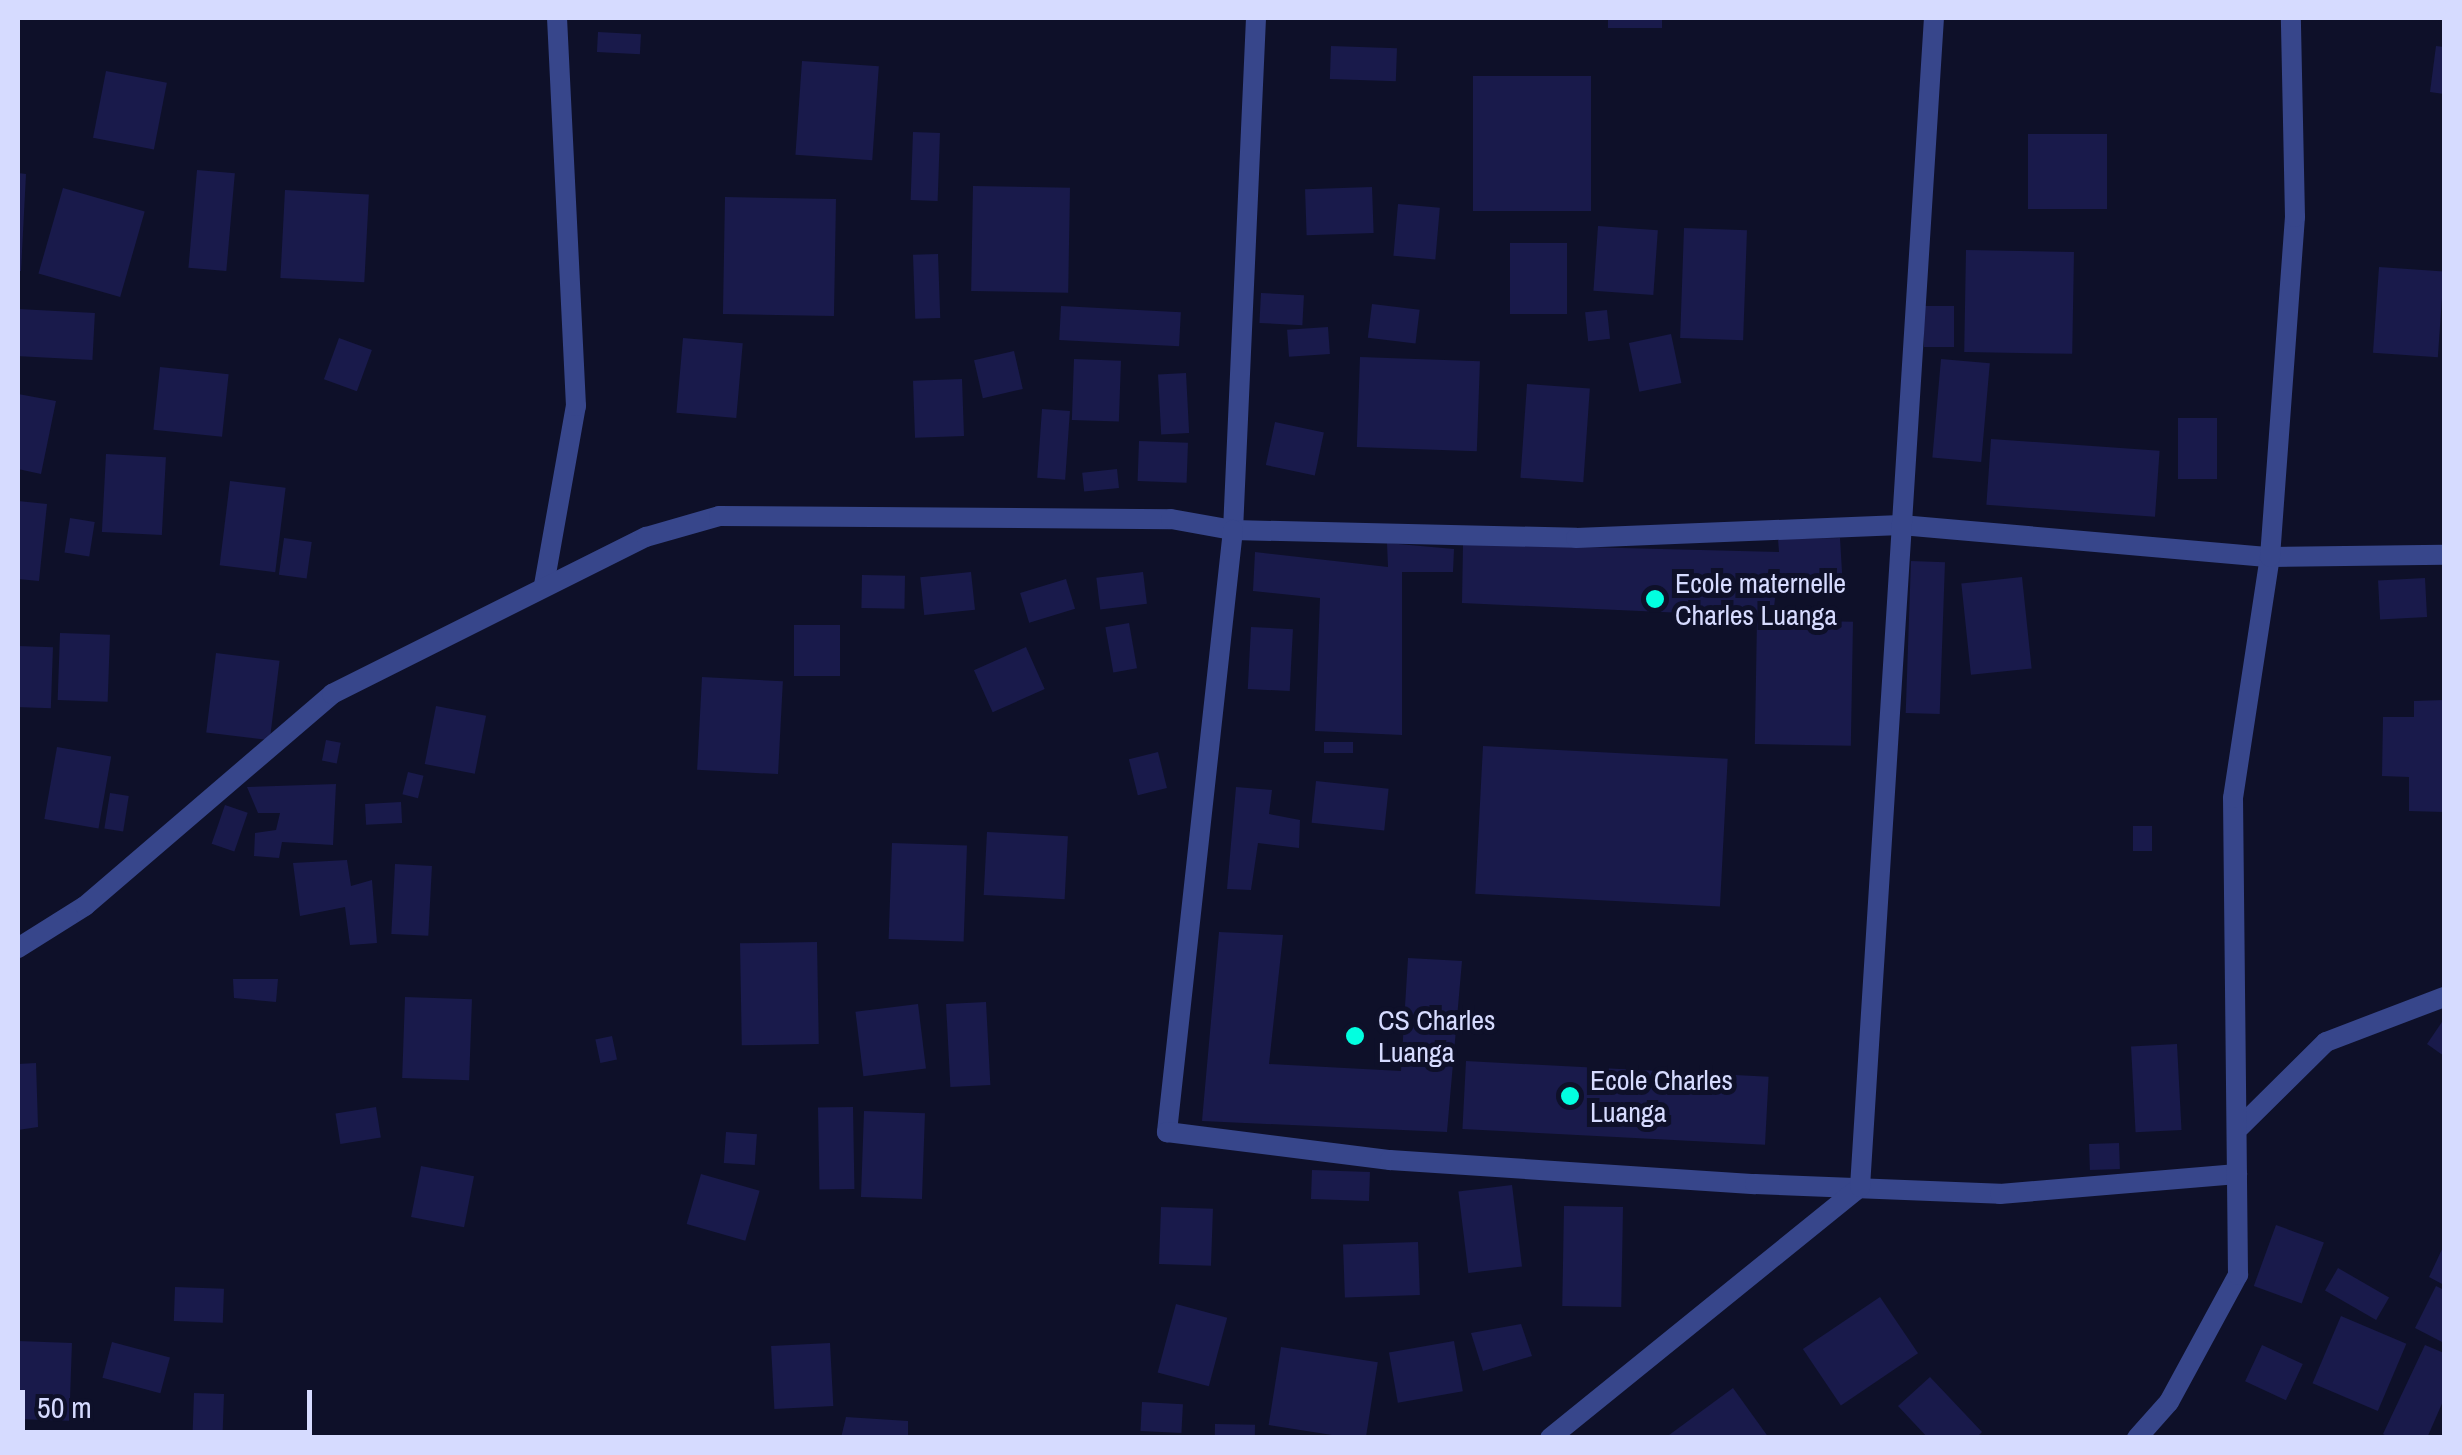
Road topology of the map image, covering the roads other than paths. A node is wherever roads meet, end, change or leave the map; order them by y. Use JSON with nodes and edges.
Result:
{"nodes":[{"id":1,"x":558,"y":18,"type":"edge"},
{"id":2,"x":1256,"y":18,"type":"edge"},
{"id":3,"x":1934,"y":18,"type":"edge"},
{"id":4,"x":2290,"y":18,"type":"edge"},
{"id":5,"x":1901,"y":524,"type":"junction"},
{"id":6,"x":1233,"y":530,"type":"junction"},
{"id":7,"x":2444,"y":555,"type":"edge"},
{"id":8,"x":2270,"y":556,"type":"junction"},
{"id":9,"x":544,"y":585,"type":"junction"},
{"id":10,"x":18,"y":948,"type":"edge"},
{"id":11,"x":2444,"y":997,"type":"edge"},
{"id":12,"x":2240,"y":1128,"type":"junction"},
{"id":13,"x":2237,"y":1174,"type":"junction"},
{"id":14,"x":1860,"y":1187,"type":"junction"},
{"id":15,"x":1550,"y":1438,"type":"edge"},
{"id":16,"x":2138,"y":1438,"type":"edge"}],
"edges":[{"from":1,"to":9,"type":"street"},
{"from":2,"to":6,"type":"street"},
{"from":3,"to":5,"type":"street"},
{"from":4,"to":8,"type":"street"},
{"from":5,"to":6,"type":"street"},
{"from":5,"to":8,"type":"street"},
{"from":5,"to":14,"type":"street"},
{"from":6,"to":9,"type":"street"},
{"from":6,"to":14,"type":"street"},
{"from":7,"to":8,"type":"street"},
{"from":8,"to":12,"type":"street"},
{"from":9,"to":10,"type":"street"},
{"from":11,"to":12,"type":"street"},
{"from":12,"to":13,"type":"street"},
{"from":13,"to":14,"type":"street"},
{"from":13,"to":16,"type":"street"},
{"from":14,"to":15,"type":"street"}]}
